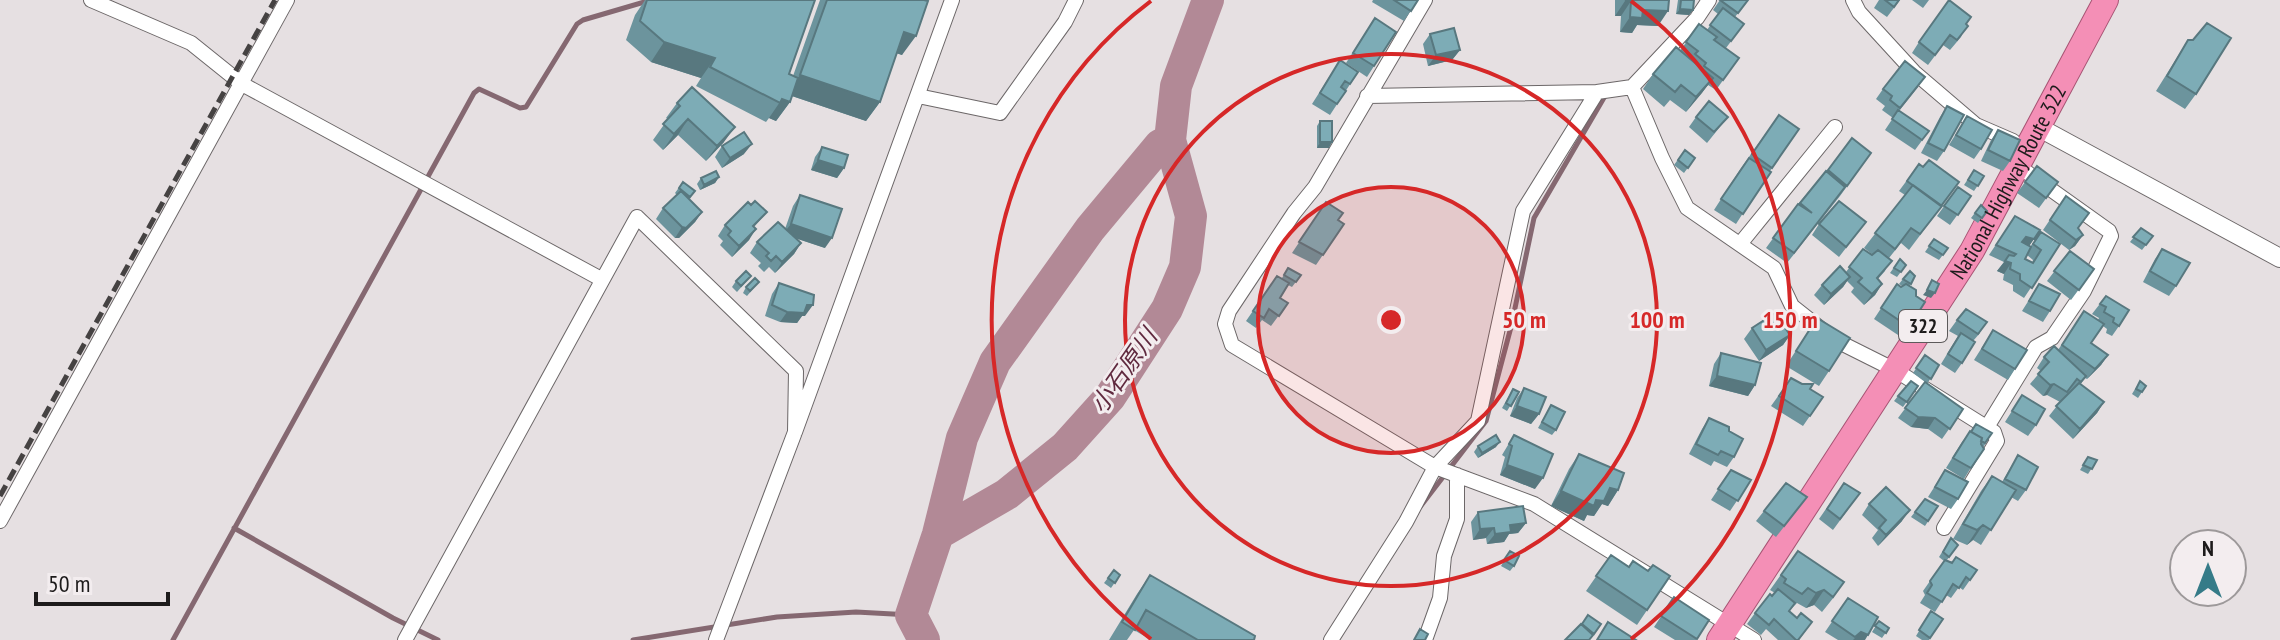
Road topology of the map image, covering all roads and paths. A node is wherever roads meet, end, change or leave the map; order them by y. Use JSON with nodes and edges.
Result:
{"nodes":[{"id":1,"x":91,"y":0,"type":"edge"},
{"id":2,"x":287,"y":0,"type":"edge"},
{"id":3,"x":952,"y":0,"type":"edge"},
{"id":4,"x":1076,"y":0,"type":"edge"},
{"id":5,"x":1425,"y":0,"type":"edge"},
{"id":6,"x":1709,"y":0,"type":"edge"},
{"id":7,"x":1853,"y":0,"type":"edge"},
{"id":8,"x":2106,"y":0,"type":"edge"},
{"id":9,"x":242,"y":84,"type":"junction"},
{"id":10,"x":1634,"y":91,"type":"junction"},
{"id":11,"x":1597,"y":92,"type":"junction"},
{"id":12,"x":918,"y":96,"type":"junction"},
{"id":13,"x":1367,"y":96,"type":"junction"},
{"id":14,"x":1835,"y":127,"type":"dead end"},
{"id":15,"x":2028,"y":147,"type":"junction"},
{"id":16,"x":1740,"y":244,"type":"junction"},
{"id":17,"x":2280,"y":258,"type":"edge"},
{"id":18,"x":601,"y":279,"type":"junction"},
{"id":19,"x":1895,"y":370,"type":"junction"},
{"id":20,"x":1987,"y":427,"type":"junction"},
{"id":21,"x":795,"y":432,"type":"junction"},
{"id":22,"x":1446,"y":471,"type":"junction"},
{"id":23,"x":0,"y":521,"type":"edge"},
{"id":24,"x":1944,"y":528,"type":"dead end"},
{"id":25,"x":1724,"y":632,"type":"edge"},
{"id":26,"x":405,"y":640,"type":"edge"},
{"id":27,"x":716,"y":640,"type":"edge"},
{"id":28,"x":1331,"y":640,"type":"edge"},
{"id":29,"x":1425,"y":640,"type":"edge"},
{"id":30,"x":1754,"y":640,"type":"edge"}],
"edges":[{"from":1,"to":9,"type":"street"},
{"from":2,"to":9,"type":"street"},
{"from":3,"to":12,"type":"street"},
{"from":4,"to":12,"type":"street"},
{"from":5,"to":13,"type":"street"},
{"from":6,"to":10,"type":"street"},
{"from":7,"to":15,"type":"street"},
{"from":8,"to":15,"type":"highway","name":"National Highway Route 322","number":"322"},
{"from":9,"to":18,"type":"street"},
{"from":9,"to":23,"type":"street"},
{"from":10,"to":11,"type":"street"},
{"from":10,"to":16,"type":"street"},
{"from":11,"to":13,"type":"street"},
{"from":11,"to":22,"type":"street"},
{"from":12,"to":21,"type":"street"},
{"from":13,"to":22,"type":"street"},
{"from":14,"to":16,"type":"street"},
{"from":15,"to":17,"type":"street"},
{"from":15,"to":19,"type":"highway","name":"National Highway Route 322","number":"322"},
{"from":15,"to":20,"type":"street"},
{"from":16,"to":19,"type":"street"},
{"from":18,"to":21,"type":"street"},
{"from":18,"to":26,"type":"street"},
{"from":19,"to":20,"type":"street"},
{"from":19,"to":25,"type":"highway","name":"National Highway Route 322","number":"322"},
{"from":20,"to":24,"type":"street"},
{"from":21,"to":27,"type":"street"},
{"from":22,"to":25,"type":"street"},
{"from":22,"to":28,"type":"street"},
{"from":22,"to":29,"type":"street"},
{"from":25,"to":30,"type":"street"}]}
